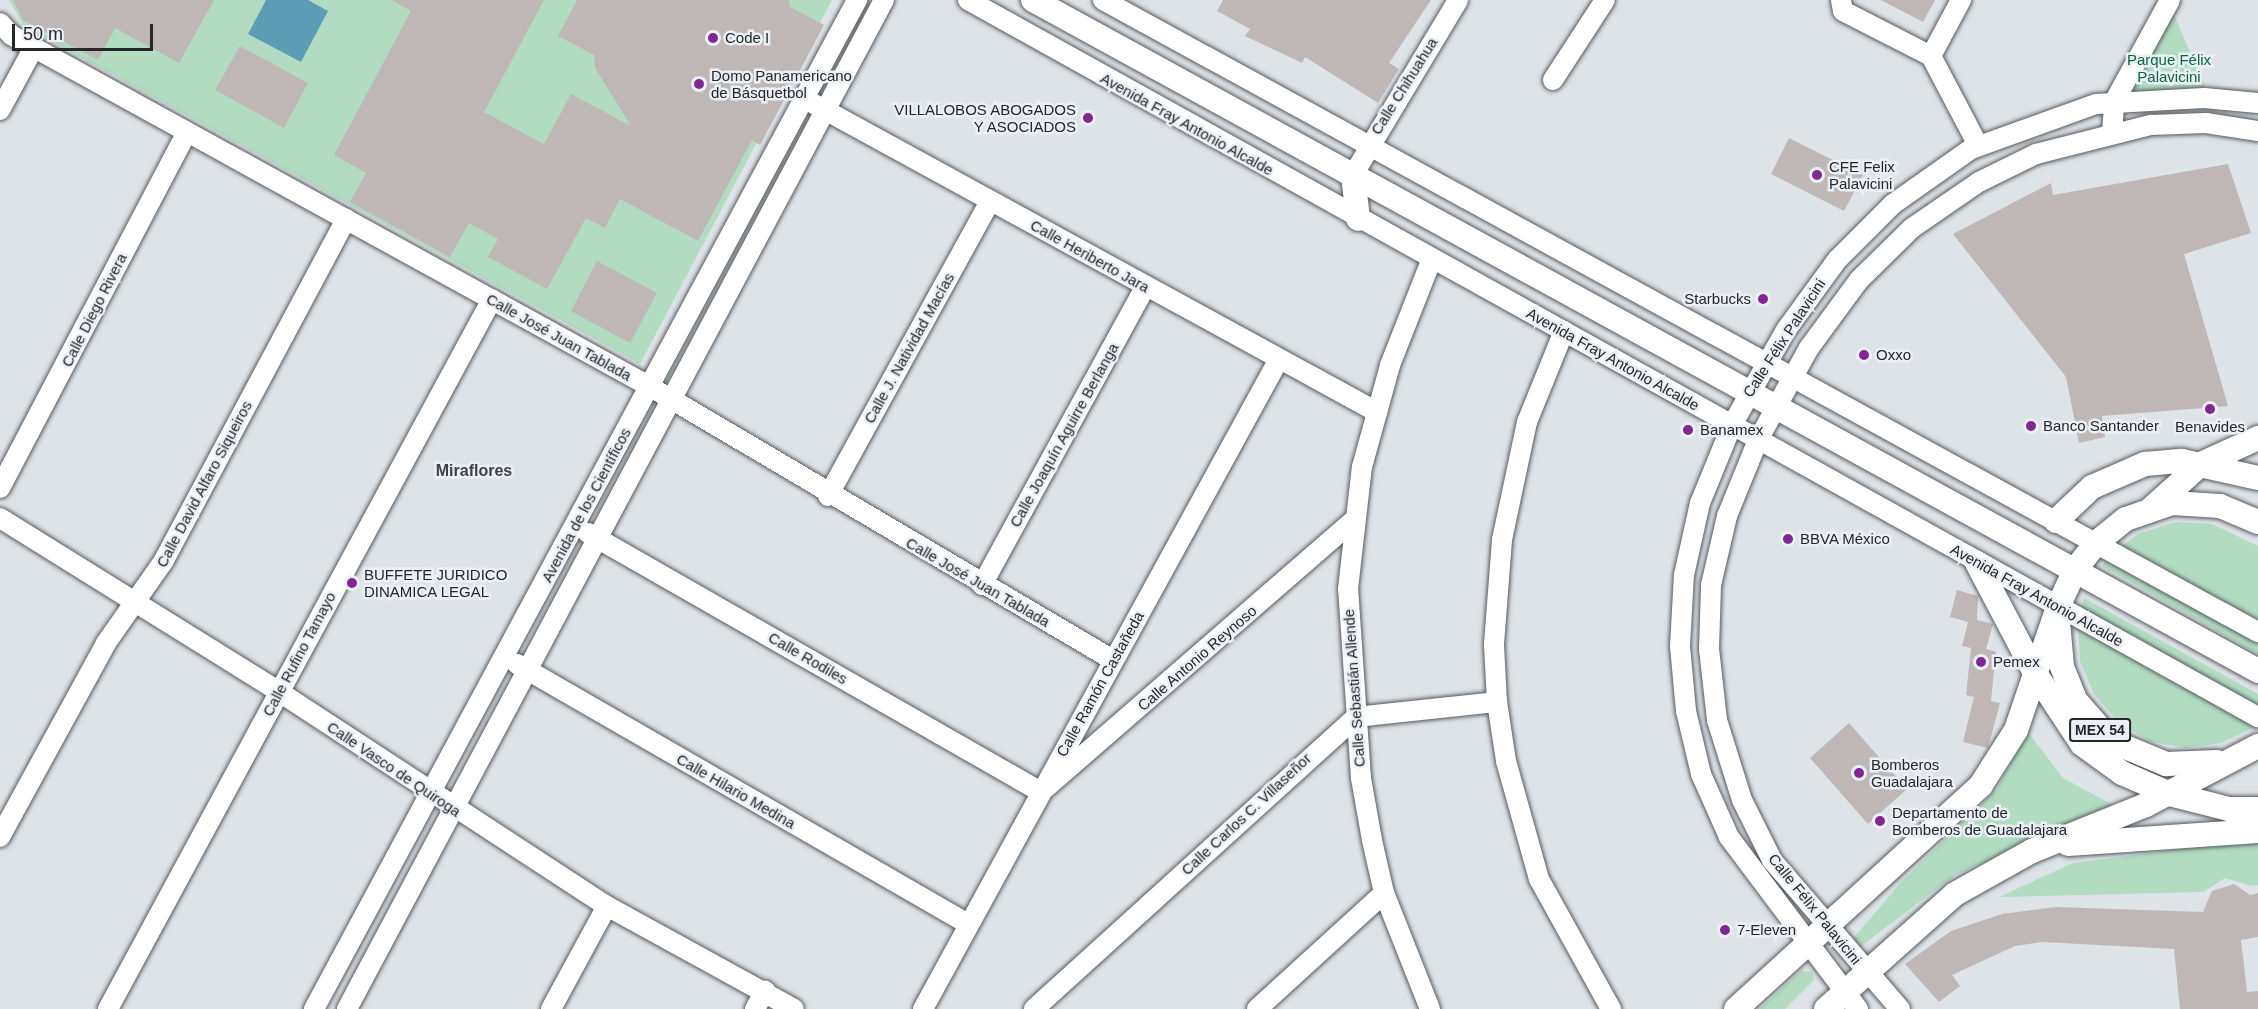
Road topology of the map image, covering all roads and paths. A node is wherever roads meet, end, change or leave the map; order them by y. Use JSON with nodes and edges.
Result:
{"nodes":[{"id":1,"x":857,"y":0,"type":"edge"},
{"id":2,"x":885,"y":0,"type":"edge"},
{"id":3,"x":968,"y":0,"type":"edge"},
{"id":4,"x":1033,"y":0,"type":"edge"},
{"id":5,"x":1103,"y":0,"type":"edge"},
{"id":6,"x":1458,"y":0,"type":"edge"},
{"id":7,"x":1605,"y":0,"type":"edge"},
{"id":8,"x":1841,"y":0,"type":"edge"},
{"id":9,"x":1961,"y":0,"type":"edge"},
{"id":10,"x":2170,"y":0,"type":"edge"},
{"id":11,"x":0,"y":23,"type":"edge"},
{"id":12,"x":34,"y":47,"type":"junction"},
{"id":13,"x":1931,"y":56,"type":"junction"},
{"id":14,"x":1553,"y":80,"type":"dead end"},
{"id":15,"x":804,"y":99,"type":"junction"},
{"id":16,"x":2114,"y":102,"type":"junction"},
{"id":17,"x":2258,"y":103,"type":"edge"},
{"id":18,"x":0,"y":110,"type":"edge"},
{"id":19,"x":825,"y":110,"type":"junction"},
{"id":20,"x":2258,"y":131,"type":"edge"},
{"id":21,"x":187,"y":132,"type":"junction"},
{"id":22,"x":2112,"y":134,"type":"junction"},
{"id":23,"x":1368,"y":145,"type":"junction"},
{"id":24,"x":1978,"y":145,"type":"junction"},
{"id":25,"x":1353,"y":175,"type":"junction"},
{"id":26,"x":990,"y":201,"type":"junction"},
{"id":27,"x":346,"y":219,"type":"junction"},
{"id":28,"x":1358,"y":219,"type":"junction"},
{"id":29,"x":1431,"y":261,"type":"junction"},
{"id":30,"x":1146,"y":286,"type":"junction"},
{"id":31,"x":492,"y":299,"type":"junction"},
{"id":32,"x":1564,"y":330,"type":"junction"},
{"id":33,"x":1279,"y":359,"type":"junction"},
{"id":34,"x":1766,"y":362,"type":"junction"},
{"id":35,"x":1792,"y":377,"type":"junction"},
{"id":36,"x":649,"y":386,"type":"junction"},
{"id":37,"x":1750,"y":390,"type":"junction"},
{"id":38,"x":673,"y":401,"type":"junction"},
{"id":39,"x":1777,"y":405,"type":"junction"},
{"id":40,"x":1377,"y":412,"type":"junction"},
{"id":41,"x":1732,"y":425,"type":"junction"},
{"id":42,"x":2258,"y":438,"type":"edge"},
{"id":43,"x":1758,"y":440,"type":"junction"},
{"id":44,"x":2201,"y":464,"type":"junction"},
{"id":45,"x":2258,"y":478,"type":"edge"},
{"id":46,"x":0,"y":488,"type":"edge"},
{"id":47,"x":828,"y":496,"type":"junction"},
{"id":48,"x":2152,"y":508,"type":"junction"},
{"id":49,"x":0,"y":518,"type":"edge"},
{"id":50,"x":2056,"y":521,"type":"junction"},
{"id":51,"x":1352,"y":522,"type":"junction"},
{"id":52,"x":2258,"y":522,"type":"edge"},
{"id":53,"x":575,"y":525,"type":"junction"},
{"id":54,"x":598,"y":539,"type":"junction"},
{"id":55,"x":2096,"y":543,"type":"junction"},
{"id":56,"x":1977,"y":563,"type":"junction"},
{"id":57,"x":2075,"y":570,"type":"junction"},
{"id":58,"x":982,"y":585,"type":"junction"},
{"id":59,"x":135,"y":602,"type":"junction"},
{"id":60,"x":2058,"y":607,"type":"junction"},
{"id":61,"x":2258,"y":632,"type":"edge"},
{"id":62,"x":505,"y":657,"type":"junction"},
{"id":63,"x":1113,"y":660,"type":"junction"},
{"id":64,"x":528,"y":671,"type":"junction"},
{"id":65,"x":2258,"y":671,"type":"edge"},
{"id":66,"x":2035,"y":673,"type":"junction"},
{"id":67,"x":278,"y":691,"type":"junction"},
{"id":68,"x":1497,"y":702,"type":"junction"},
{"id":69,"x":1356,"y":717,"type":"junction"},
{"id":70,"x":2258,"y":717,"type":"edge"},
{"id":71,"x":2258,"y":746,"type":"edge"},
{"id":72,"x":2226,"y":761,"type":"junction"},
{"id":73,"x":1041,"y":792,"type":"junction"},
{"id":74,"x":431,"y":794,"type":"junction"},
{"id":75,"x":2170,"y":794,"type":"junction"},
{"id":76,"x":2258,"y":809,"type":"edge"},
{"id":77,"x":455,"y":810,"type":"junction"},
{"id":78,"x":2258,"y":831,"type":"edge"},
{"id":79,"x":0,"y":837,"type":"edge"},
{"id":80,"x":2044,"y":846,"type":"junction"},
{"id":81,"x":1384,"y":893,"type":"junction"},
{"id":82,"x":607,"y":906,"type":"junction"},
{"id":83,"x":968,"y":924,"type":"junction"},
{"id":84,"x":1827,"y":926,"type":"junction"},
{"id":85,"x":1807,"y":944,"type":"junction"},
{"id":86,"x":1866,"y":972,"type":"junction"},
{"id":87,"x":765,"y":991,"type":"junction"},
{"id":88,"x":1851,"y":1000,"type":"edge"},
{"id":89,"x":108,"y":1009,"type":"edge"},
{"id":90,"x":314,"y":1009,"type":"edge"},
{"id":91,"x":347,"y":1009,"type":"edge"},
{"id":92,"x":551,"y":1009,"type":"edge"},
{"id":93,"x":755,"y":1009,"type":"edge"},
{"id":94,"x":794,"y":1009,"type":"edge"},
{"id":95,"x":923,"y":1009,"type":"edge"},
{"id":96,"x":1034,"y":1009,"type":"edge"},
{"id":97,"x":1257,"y":1009,"type":"edge"},
{"id":98,"x":1430,"y":1009,"type":"edge"},
{"id":99,"x":1611,"y":1009,"type":"edge"},
{"id":100,"x":1736,"y":1009,"type":"edge"},
{"id":101,"x":1826,"y":1009,"type":"edge"},
{"id":102,"x":1900,"y":1009,"type":"edge"}],
"edges":[{"from":1,"to":15,"type":"street","name":"Avenida de los Científicos"},
{"from":2,"to":19,"type":"street","name":"Avenida de los Científicos"},
{"from":3,"to":28,"type":"street","name":"Avenida Fray Antonio Alcalde"},
{"from":4,"to":25,"type":"main road"},
{"from":5,"to":23,"type":"street"},
{"from":6,"to":23,"type":"street","name":"Calle Chihuahua"},
{"from":7,"to":14,"type":"street"},
{"from":8,"to":13,"type":"street"},
{"from":9,"to":13,"type":"street"},
{"from":10,"to":16,"type":"street"},
{"from":11,"to":12,"type":"street","name":"Calle José Juan Tablada"},
{"from":12,"to":18,"type":"street"},
{"from":12,"to":21,"type":"street","name":"Calle José Juan Tablada"},
{"from":13,"to":24,"type":"street"},
{"from":15,"to":19,"type":"street","name":"Calle Heriberto Jara"},
{"from":15,"to":36,"type":"street","name":"Avenida de los Científicos"},
{"from":16,"to":17,"type":"street","name":"Calle Félix Palavicini"},
{"from":16,"to":22,"type":"street"},
{"from":16,"to":24,"type":"street","name":"Calle Félix Palavicini"},
{"from":19,"to":26,"type":"street","name":"Calle Heriberto Jara"},
{"from":19,"to":38,"type":"street","name":"Avenida de los Científicos"},
{"from":20,"to":22,"type":"street","name":"Calle Félix Palavicini"},
{"from":21,"to":27,"type":"street","name":"Calle José Juan Tablada"},
{"from":21,"to":46,"type":"street","name":"Calle Diego Rivera"},
{"from":22,"to":35,"type":"street","name":"Calle Félix Palavicini"},
{"from":23,"to":25,"type":"street","name":"Calle Chihuahua"},
{"from":23,"to":34,"type":"street"},
{"from":24,"to":34,"type":"street","name":"Calle Félix Palavicini"},
{"from":25,"to":28,"type":"main road"},
{"from":25,"to":37,"type":"main road"},
{"from":26,"to":30,"type":"street","name":"Calle Heriberto Jara"},
{"from":26,"to":47,"type":"street","name":"Calle J. Natividad Macías"},
{"from":27,"to":31,"type":"street","name":"Calle José Juan Tablada"},
{"from":27,"to":59,"type":"street","name":"Calle David Alfaro Siqueiros"},
{"from":28,"to":29,"type":"street","name":"Avenida Fray Antonio Alcalde"},
{"from":29,"to":32,"type":"street","name":"Avenida Fray Antonio Alcalde"},
{"from":29,"to":40,"type":"street","name":"Calle Sebastián Allende"},
{"from":30,"to":33,"type":"street","name":"Calle Heriberto Jara"},
{"from":30,"to":58,"type":"street","name":"Calle Joaquín Aguirre Berlanga"},
{"from":31,"to":36,"type":"street","name":"Calle José Juan Tablada"},
{"from":31,"to":67,"type":"street","name":"Calle Rufino Tamayo"},
{"from":32,"to":41,"type":"street","name":"Avenida Fray Antonio Alcalde"},
{"from":32,"to":68,"type":"street"},
{"from":33,"to":40,"type":"street","name":"Calle Heriberto Jara"},
{"from":33,"to":63,"type":"street","name":"Calle Ramón Castañeda"},
{"from":34,"to":35,"type":"street"},
{"from":34,"to":37,"type":"street","name":"Calle Félix Palavicini"},
{"from":35,"to":39,"type":"street","name":"Calle Félix Palavicini"},
{"from":35,"to":50,"type":"street"},
{"from":36,"to":38,"type":"street","name":"Calle José Juan Tablada"},
{"from":36,"to":53,"type":"street","name":"Avenida de los Científicos"},
{"from":37,"to":39,"type":"main road"},
{"from":37,"to":41,"type":"street","name":"Calle Félix Palavicini"},
{"from":38,"to":47,"type":"street","name":"Calle José Juan Tablada"},
{"from":38,"to":54,"type":"street","name":"Avenida de los Científicos"},
{"from":39,"to":43,"type":"street","name":"Calle Félix Palavicini"},
{"from":39,"to":57,"type":"main road"},
{"from":40,"to":51,"type":"street","name":"Calle Sebastián Allende"},
{"from":41,"to":43,"type":"street","name":"Avenida Fray Antonio Alcalde"},
{"from":41,"to":85,"type":"street","name":"Calle Félix Palavicini"},
{"from":42,"to":44,"type":"main road"},
{"from":43,"to":56,"type":"street","name":"Avenida Fray Antonio Alcalde"},
{"from":43,"to":84,"type":"street","name":"Calle Félix Palavicini"},
{"from":44,"to":45,"type":"main road"},
{"from":44,"to":48,"type":"main road"},
{"from":44,"to":50,"type":"main road"},
{"from":47,"to":58,"type":"street","name":"Calle José Juan Tablada"},
{"from":48,"to":52,"type":"main road"},
{"from":48,"to":55,"type":"main road"},
{"from":49,"to":59,"type":"street","name":"Calle Vasco de Quiroga"},
{"from":50,"to":55,"type":"street"},
{"from":51,"to":69,"type":"street","name":"Calle Sebastián Allende"},
{"from":51,"to":73,"type":"street","name":"Calle Antonio Reynoso"},
{"from":53,"to":54,"type":"street","name":"Calle Rodiles"},
{"from":53,"to":62,"type":"street","name":"Avenida de los Científicos"},
{"from":54,"to":64,"type":"street","name":"Avenida de los Científicos"},
{"from":54,"to":73,"type":"street","name":"Calle Rodiles"},
{"from":55,"to":57,"type":"main road"},
{"from":55,"to":61,"type":"street"},
{"from":56,"to":60,"type":"street","name":"Avenida Fray Antonio Alcalde"},
{"from":56,"to":66,"type":"main road"},
{"from":57,"to":60,"type":"main road"},
{"from":57,"to":65,"type":"main road"},
{"from":58,"to":63,"type":"street","name":"Calle José Juan Tablada"},
{"from":59,"to":67,"type":"street","name":"Calle Vasco de Quiroga"},
{"from":59,"to":79,"type":"street","name":"Calle David Alfaro Siqueiros"},
{"from":60,"to":66,"type":"main road"},
{"from":60,"to":70,"type":"street","name":"Avenida Fray Antonio Alcalde"},
{"from":60,"to":72,"type":"main road","number":"MEX 54"},
{"from":62,"to":64,"type":"street","name":"Calle Hilario Medina"},
{"from":62,"to":74,"type":"street","name":"Avenida de los Científicos"},
{"from":63,"to":73,"type":"street","name":"Calle Ramón Castañeda"},
{"from":64,"to":77,"type":"street","name":"Avenida de los Científicos"},
{"from":64,"to":83,"type":"street","name":"Calle Hilario Medina"},
{"from":66,"to":75,"type":"main road"},
{"from":66,"to":84,"type":"main road"},
{"from":67,"to":74,"type":"street","name":"Calle Vasco de Quiroga"},
{"from":67,"to":89,"type":"street","name":"Calle Rufino Tamayo"},
{"from":68,"to":69,"type":"street"},
{"from":68,"to":99,"type":"street"},
{"from":69,"to":81,"type":"street","name":"Calle Sebastián Allende"},
{"from":69,"to":96,"type":"street","name":"Calle Carlos C. Villaseñor"},
{"from":71,"to":72,"type":"main road","number":"MEX 54"},
{"from":72,"to":75,"type":"main road"},
{"from":73,"to":83,"type":"street","name":"Calle Ramón Castañeda"},
{"from":74,"to":77,"type":"street","name":"Calle Vasco de Quiroga"},
{"from":74,"to":90,"type":"street","name":"Avenida de los Científicos"},
{"from":75,"to":76,"type":"main road"},
{"from":75,"to":80,"type":"main road"},
{"from":77,"to":82,"type":"street","name":"Calle Vasco de Quiroga"},
{"from":77,"to":91,"type":"street","name":"Avenida de los Científicos"},
{"from":78,"to":80,"type":"main road"},
{"from":80,"to":86,"type":"main road"},
{"from":81,"to":97,"type":"street"},
{"from":81,"to":98,"type":"street","name":"Calle Sebastián Allende"},
{"from":82,"to":87,"type":"street","name":"Calle Vasco de Quiroga"},
{"from":82,"to":92,"type":"street"},
{"from":83,"to":95,"type":"street","name":"Calle Ramón Castañeda"},
{"from":84,"to":85,"type":"main road"},
{"from":84,"to":86,"type":"street","name":"Calle Félix Palavicini"},
{"from":85,"to":88,"type":"street","name":"Calle Félix Palavicini"},
{"from":85,"to":100,"type":"main road"},
{"from":86,"to":88,"type":"main road"},
{"from":86,"to":102,"type":"street","name":"Calle Félix Palavicini"},
{"from":87,"to":93,"type":"street"},
{"from":87,"to":94,"type":"street","name":"Calle Vasco de Quiroga"},
{"from":88,"to":101,"type":"main road"}]}
